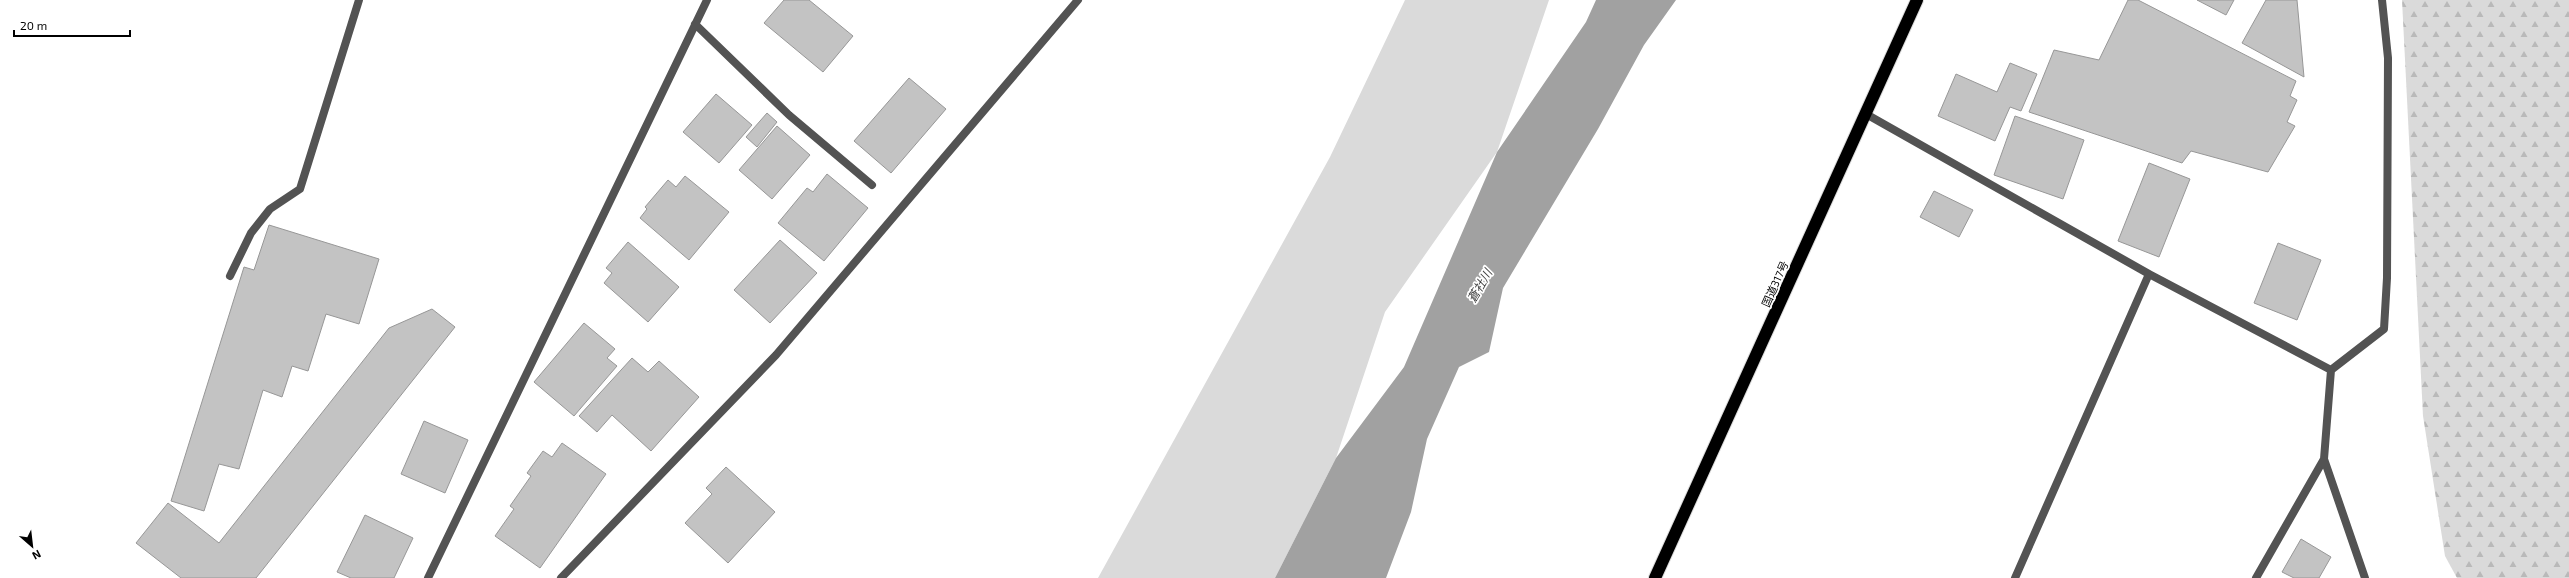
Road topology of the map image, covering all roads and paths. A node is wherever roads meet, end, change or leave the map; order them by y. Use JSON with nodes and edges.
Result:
{"nodes":[{"id":1,"x":359,"y":0,"type":"edge"},
{"id":2,"x":707,"y":0,"type":"edge"},
{"id":3,"x":1078,"y":0,"type":"edge"},
{"id":4,"x":1917,"y":0,"type":"edge"},
{"id":5,"x":2382,"y":0,"type":"edge"},
{"id":6,"x":695,"y":24,"type":"junction"},
{"id":7,"x":1866,"y":114,"type":"junction"},
{"id":8,"x":872,"y":185,"type":"dead end"},
{"id":9,"x":2149,"y":274,"type":"junction"},
{"id":10,"x":230,"y":276,"type":"dead end"},
{"id":11,"x":2331,"y":370,"type":"junction"},
{"id":12,"x":2324,"y":459,"type":"junction"},
{"id":13,"x":428,"y":578,"type":"edge"},
{"id":14,"x":561,"y":578,"type":"edge"},
{"id":15,"x":1655,"y":578,"type":"edge"},
{"id":16,"x":2015,"y":578,"type":"edge"},
{"id":17,"x":2256,"y":578,"type":"edge"},
{"id":18,"x":2365,"y":578,"type":"edge"}],
"edges":[{"from":1,"to":10,"type":"street"},
{"from":2,"to":6,"type":"street"},
{"from":3,"to":14,"type":"street"},
{"from":4,"to":7,"type":"highway","name":"国道317号"},
{"from":5,"to":11,"type":"street"},
{"from":6,"to":8,"type":"street"},
{"from":6,"to":13,"type":"street"},
{"from":7,"to":9,"type":"street"},
{"from":7,"to":15,"type":"highway","name":"国道317号"},
{"from":9,"to":11,"type":"street"},
{"from":9,"to":16,"type":"street"},
{"from":11,"to":12,"type":"street"},
{"from":12,"to":17,"type":"street"},
{"from":12,"to":18,"type":"street"}]}
